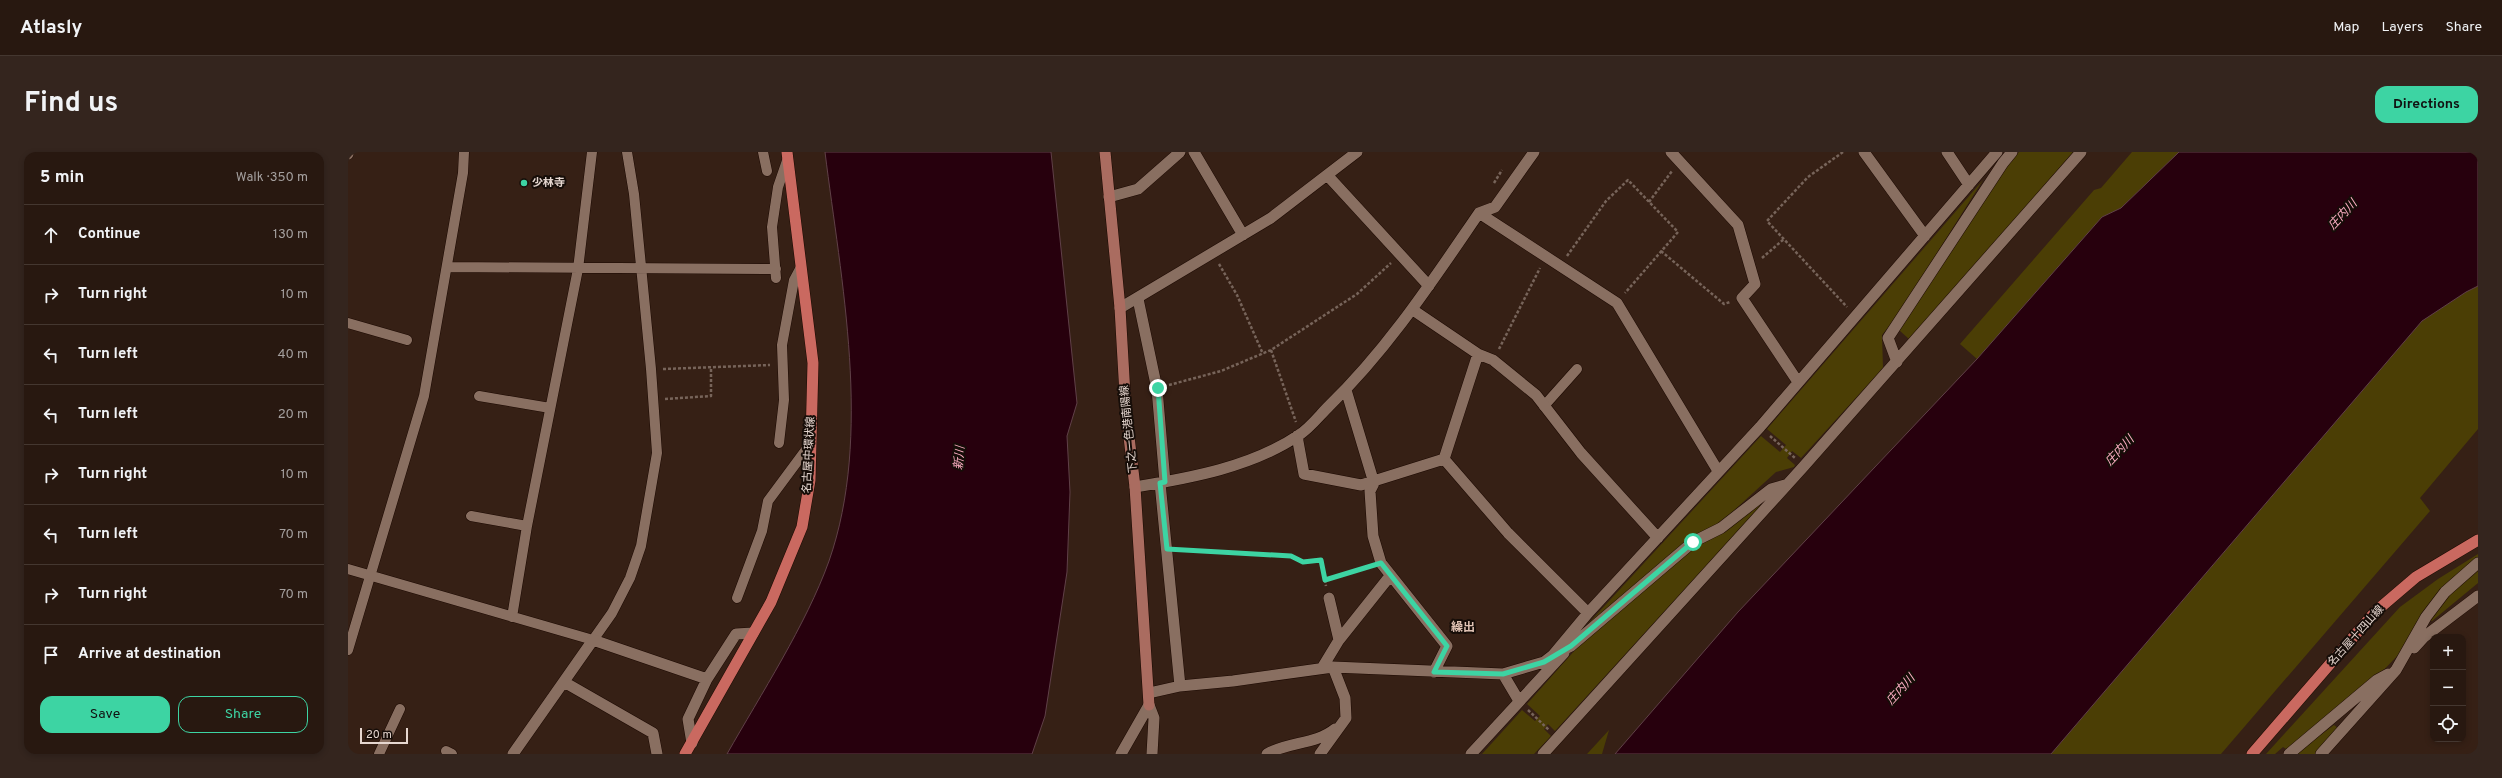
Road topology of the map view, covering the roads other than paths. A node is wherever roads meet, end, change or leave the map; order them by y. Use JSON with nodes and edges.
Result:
{"nodes":[{"id":1,"x":464,"y":152,"type":"edge"},
{"id":2,"x":592,"y":152,"type":"edge"},
{"id":3,"x":627,"y":152,"type":"edge"},
{"id":4,"x":764,"y":152,"type":"edge"},
{"id":5,"x":1105,"y":152,"type":"edge"},
{"id":6,"x":1180,"y":152,"type":"edge"},
{"id":7,"x":1194,"y":152,"type":"edge"},
{"id":8,"x":1357,"y":152,"type":"edge"},
{"id":9,"x":1534,"y":152,"type":"edge"},
{"id":10,"x":1864,"y":152,"type":"edge"},
{"id":11,"x":1947,"y":152,"type":"edge"},
{"id":12,"x":2012,"y":152,"type":"edge"},
{"id":13,"x":2081,"y":152,"type":"edge"},
{"id":14,"x":788,"y":155,"type":"edge"},
{"id":15,"x":1677,"y":156,"type":"edge"},
{"id":16,"x":1998,"y":157,"type":"edge"},
{"id":17,"x":767,"y":172,"type":"dead end"},
{"id":18,"x":1328,"y":176,"type":"junction"},
{"id":19,"x":1969,"y":185,"type":"junction"},
{"id":20,"x":1109,"y":197,"type":"junction"},
{"id":21,"x":1479,"y":213,"type":"junction"},
{"id":22,"x":1243,"y":235,"type":"junction"},
{"id":23,"x":1925,"y":236,"type":"junction"},
{"id":24,"x":447,"y":267,"type":"junction"},
{"id":25,"x":801,"y":267,"type":"junction"},
{"id":26,"x":640,"y":268,"type":"junction"},
{"id":27,"x":578,"y":269,"type":"junction"},
{"id":28,"x":1429,"y":286,"type":"junction"},
{"id":29,"x":1138,"y":299,"type":"junction"},
{"id":30,"x":1120,"y":308,"type":"junction"},
{"id":31,"x":1413,"y":310,"type":"junction"},
{"id":32,"x":348,"y":323,"type":"edge"},
{"id":33,"x":407,"y":340,"type":"dead end"},
{"id":34,"x":1478,"y":354,"type":"junction"},
{"id":35,"x":1896,"y":362,"type":"junction"},
{"id":36,"x":1577,"y":369,"type":"dead end"},
{"id":37,"x":1798,"y":382,"type":"junction"},
{"id":38,"x":1346,"y":390,"type":"junction"},
{"id":39,"x":479,"y":396,"type":"dead end"},
{"id":40,"x":1544,"y":406,"type":"junction"},
{"id":41,"x":550,"y":408,"type":"junction"},
{"id":42,"x":1299,"y":435,"type":"junction"},
{"id":43,"x":779,"y":443,"type":"dead end"},
{"id":44,"x":811,"y":443,"type":"junction"},
{"id":45,"x":1444,"y":459,"type":"junction"},
{"id":46,"x":1718,"y":471,"type":"junction"},
{"id":47,"x":1162,"y":483,"type":"junction"},
{"id":48,"x":1374,"y":483,"type":"junction"},
{"id":49,"x":1786,"y":485,"type":"junction"},
{"id":50,"x":1135,"y":487,"type":"junction"},
{"id":51,"x":471,"y":516,"type":"dead end"},
{"id":52,"x":527,"y":526,"type":"junction"},
{"id":53,"x":1658,"y":538,"type":"junction"},
{"id":54,"x":2478,"y":540,"type":"edge"},
{"id":55,"x":2478,"y":563,"type":"edge"},
{"id":56,"x":348,"y":569,"type":"edge"},
{"id":57,"x":369,"y":576,"type":"junction"},
{"id":58,"x":1390,"y":576,"type":"junction"},
{"id":59,"x":2478,"y":596,"type":"edge"},
{"id":60,"x":737,"y":598,"type":"dead end"},
{"id":61,"x":1329,"y":598,"type":"road end"},
{"id":62,"x":1588,"y":613,"type":"junction"},
{"id":63,"x":512,"y":617,"type":"junction"},
{"id":64,"x":753,"y":633,"type":"junction"},
{"id":65,"x":593,"y":640,"type":"junction"},
{"id":66,"x":1339,"y":640,"type":"junction"},
{"id":67,"x":1571,"y":646,"type":"junction"},
{"id":68,"x":348,"y":650,"type":"edge"},
{"id":69,"x":1553,"y":655,"type":"junction"},
{"id":70,"x":1328,"y":668,"type":"junction"},
{"id":71,"x":2396,"y":670,"type":"junction"},
{"id":72,"x":1434,"y":672,"type":"junction"},
{"id":73,"x":1503,"y":674,"type":"junction"},
{"id":74,"x":707,"y":679,"type":"junction"},
{"id":75,"x":564,"y":682,"type":"junction"},
{"id":76,"x":1180,"y":686,"type":"junction"},
{"id":77,"x":1149,"y":693,"type":"junction"},
{"id":78,"x":1519,"y":701,"type":"junction"},
{"id":79,"x":1149,"y":705,"type":"junction"},
{"id":80,"x":400,"y":709,"type":"dead end"},
{"id":81,"x":1342,"y":724,"type":"junction"},
{"id":82,"x":692,"y":743,"type":"junction"},
{"id":83,"x":379,"y":754,"type":"edge"},
{"id":84,"x":513,"y":754,"type":"edge"},
{"id":85,"x":657,"y":754,"type":"edge"},
{"id":86,"x":685,"y":754,"type":"edge"},
{"id":87,"x":1121,"y":754,"type":"edge"},
{"id":88,"x":1152,"y":754,"type":"edge"},
{"id":89,"x":1267,"y":754,"type":"edge"},
{"id":90,"x":1320,"y":754,"type":"edge"},
{"id":91,"x":1471,"y":754,"type":"edge"},
{"id":92,"x":1543,"y":754,"type":"edge"},
{"id":93,"x":2252,"y":754,"type":"edge"},
{"id":94,"x":2289,"y":754,"type":"edge"},
{"id":95,"x":2322,"y":754,"type":"edge"}],
"edges":[{"from":1,"to":24,"type":"lane"},
{"from":2,"to":27,"type":"lane"},
{"from":3,"to":26,"type":"lane"},
{"from":4,"to":17,"type":"lane"},
{"from":5,"to":20,"type":"main road","name":"下之一色港南陽線"},
{"from":6,"to":20,"type":"street"},
{"from":7,"to":22,"type":"street"},
{"from":8,"to":18,"type":"street"},
{"from":9,"to":21,"type":"street"},
{"from":10,"to":23,"type":"street"},
{"from":11,"to":19,"type":"street"},
{"from":12,"to":16,"type":"street"},
{"from":13,"to":35,"type":"street"},
{"from":14,"to":25,"type":"main road","name":"名古屋中環状線"},
{"from":14,"to":26,"type":"lane"},
{"from":15,"to":37,"type":"street"},
{"from":16,"to":19,"type":"street"},
{"from":16,"to":35,"type":"street"},
{"from":18,"to":22,"type":"street"},
{"from":18,"to":28,"type":"street"},
{"from":19,"to":23,"type":"street"},
{"from":20,"to":30,"type":"main road","name":"下之一色港南陽線"},
{"from":21,"to":28,"type":"street"},
{"from":21,"to":46,"type":"street"},
{"from":22,"to":29,"type":"street"},
{"from":23,"to":37,"type":"street"},
{"from":24,"to":27,"type":"lane"},
{"from":24,"to":57,"type":"lane"},
{"from":25,"to":43,"type":"lane"},
{"from":25,"to":44,"type":"main road","name":"名古屋中環状線"},
{"from":26,"to":27,"type":"lane"},
{"from":26,"to":65,"type":"lane"},
{"from":27,"to":41,"type":"lane"},
{"from":28,"to":31,"type":"street"},
{"from":29,"to":30,"type":"street"},
{"from":29,"to":47,"type":"street"},
{"from":30,"to":50,"type":"main road","name":"下之一色港南陽線"},
{"from":31,"to":34,"type":"street"},
{"from":31,"to":38,"type":"street"},
{"from":32,"to":33,"type":"lane"},
{"from":34,"to":40,"type":"street"},
{"from":34,"to":45,"type":"street"},
{"from":35,"to":49,"type":"street"},
{"from":36,"to":40,"type":"lane"},
{"from":37,"to":46,"type":"street"},
{"from":38,"to":42,"type":"street"},
{"from":38,"to":48,"type":"street"},
{"from":39,"to":41,"type":"lane"},
{"from":40,"to":53,"type":"street"},
{"from":41,"to":52,"type":"lane"},
{"from":42,"to":47,"type":"street"},
{"from":42,"to":48,"type":"street"},
{"from":44,"to":60,"type":"lane"},
{"from":44,"to":64,"type":"main road","name":"名古屋中環状線"},
{"from":45,"to":48,"type":"street"},
{"from":45,"to":62,"type":"street"},
{"from":46,"to":53,"type":"street"},
{"from":47,"to":50,"type":"street"},
{"from":47,"to":76,"type":"street"},
{"from":48,"to":58,"type":"street"},
{"from":49,"to":67,"type":"street"},
{"from":49,"to":92,"type":"street"},
{"from":50,"to":77,"type":"main road","name":"下之一色港南陽線"},
{"from":51,"to":52,"type":"lane"},
{"from":52,"to":63,"type":"lane"},
{"from":53,"to":62,"type":"street"},
{"from":54,"to":93,"type":"main road","name":"名古屋十四山線"},
{"from":55,"to":71,"type":"street"},
{"from":56,"to":57,"type":"lane"},
{"from":57,"to":63,"type":"lane"},
{"from":57,"to":68,"type":"lane"},
{"from":58,"to":66,"type":"street"},
{"from":58,"to":72,"type":"street"},
{"from":59,"to":71,"type":"street"},
{"from":61,"to":66,"type":"street"},
{"from":62,"to":69,"type":"street"},
{"from":63,"to":65,"type":"lane"},
{"from":64,"to":74,"type":"street"},
{"from":64,"to":82,"type":"main road","name":"名古屋中環状線"},
{"from":65,"to":74,"type":"street"},
{"from":65,"to":75,"type":"street"},
{"from":66,"to":70,"type":"street"},
{"from":67,"to":69,"type":"street"},
{"from":67,"to":78,"type":"street"},
{"from":69,"to":73,"type":"street"},
{"from":70,"to":72,"type":"street"},
{"from":70,"to":76,"type":"street"},
{"from":70,"to":81,"type":"street"},
{"from":71,"to":94,"type":"street"},
{"from":71,"to":95,"type":"street"},
{"from":72,"to":73,"type":"street"},
{"from":73,"to":78,"type":"street"},
{"from":74,"to":82,"type":"street"},
{"from":75,"to":84,"type":"street"},
{"from":75,"to":85,"type":"street"},
{"from":76,"to":77,"type":"street"},
{"from":77,"to":79,"type":"main road","name":"下之一色港南陽線"},
{"from":78,"to":91,"type":"street"},
{"from":79,"to":87,"type":"street"},
{"from":79,"to":88,"type":"street"},
{"from":80,"to":83,"type":"lane"},
{"from":81,"to":89,"type":"street"},
{"from":81,"to":90,"type":"street"},
{"from":82,"to":86,"type":"main road","name":"名古屋中環状線"}]}
